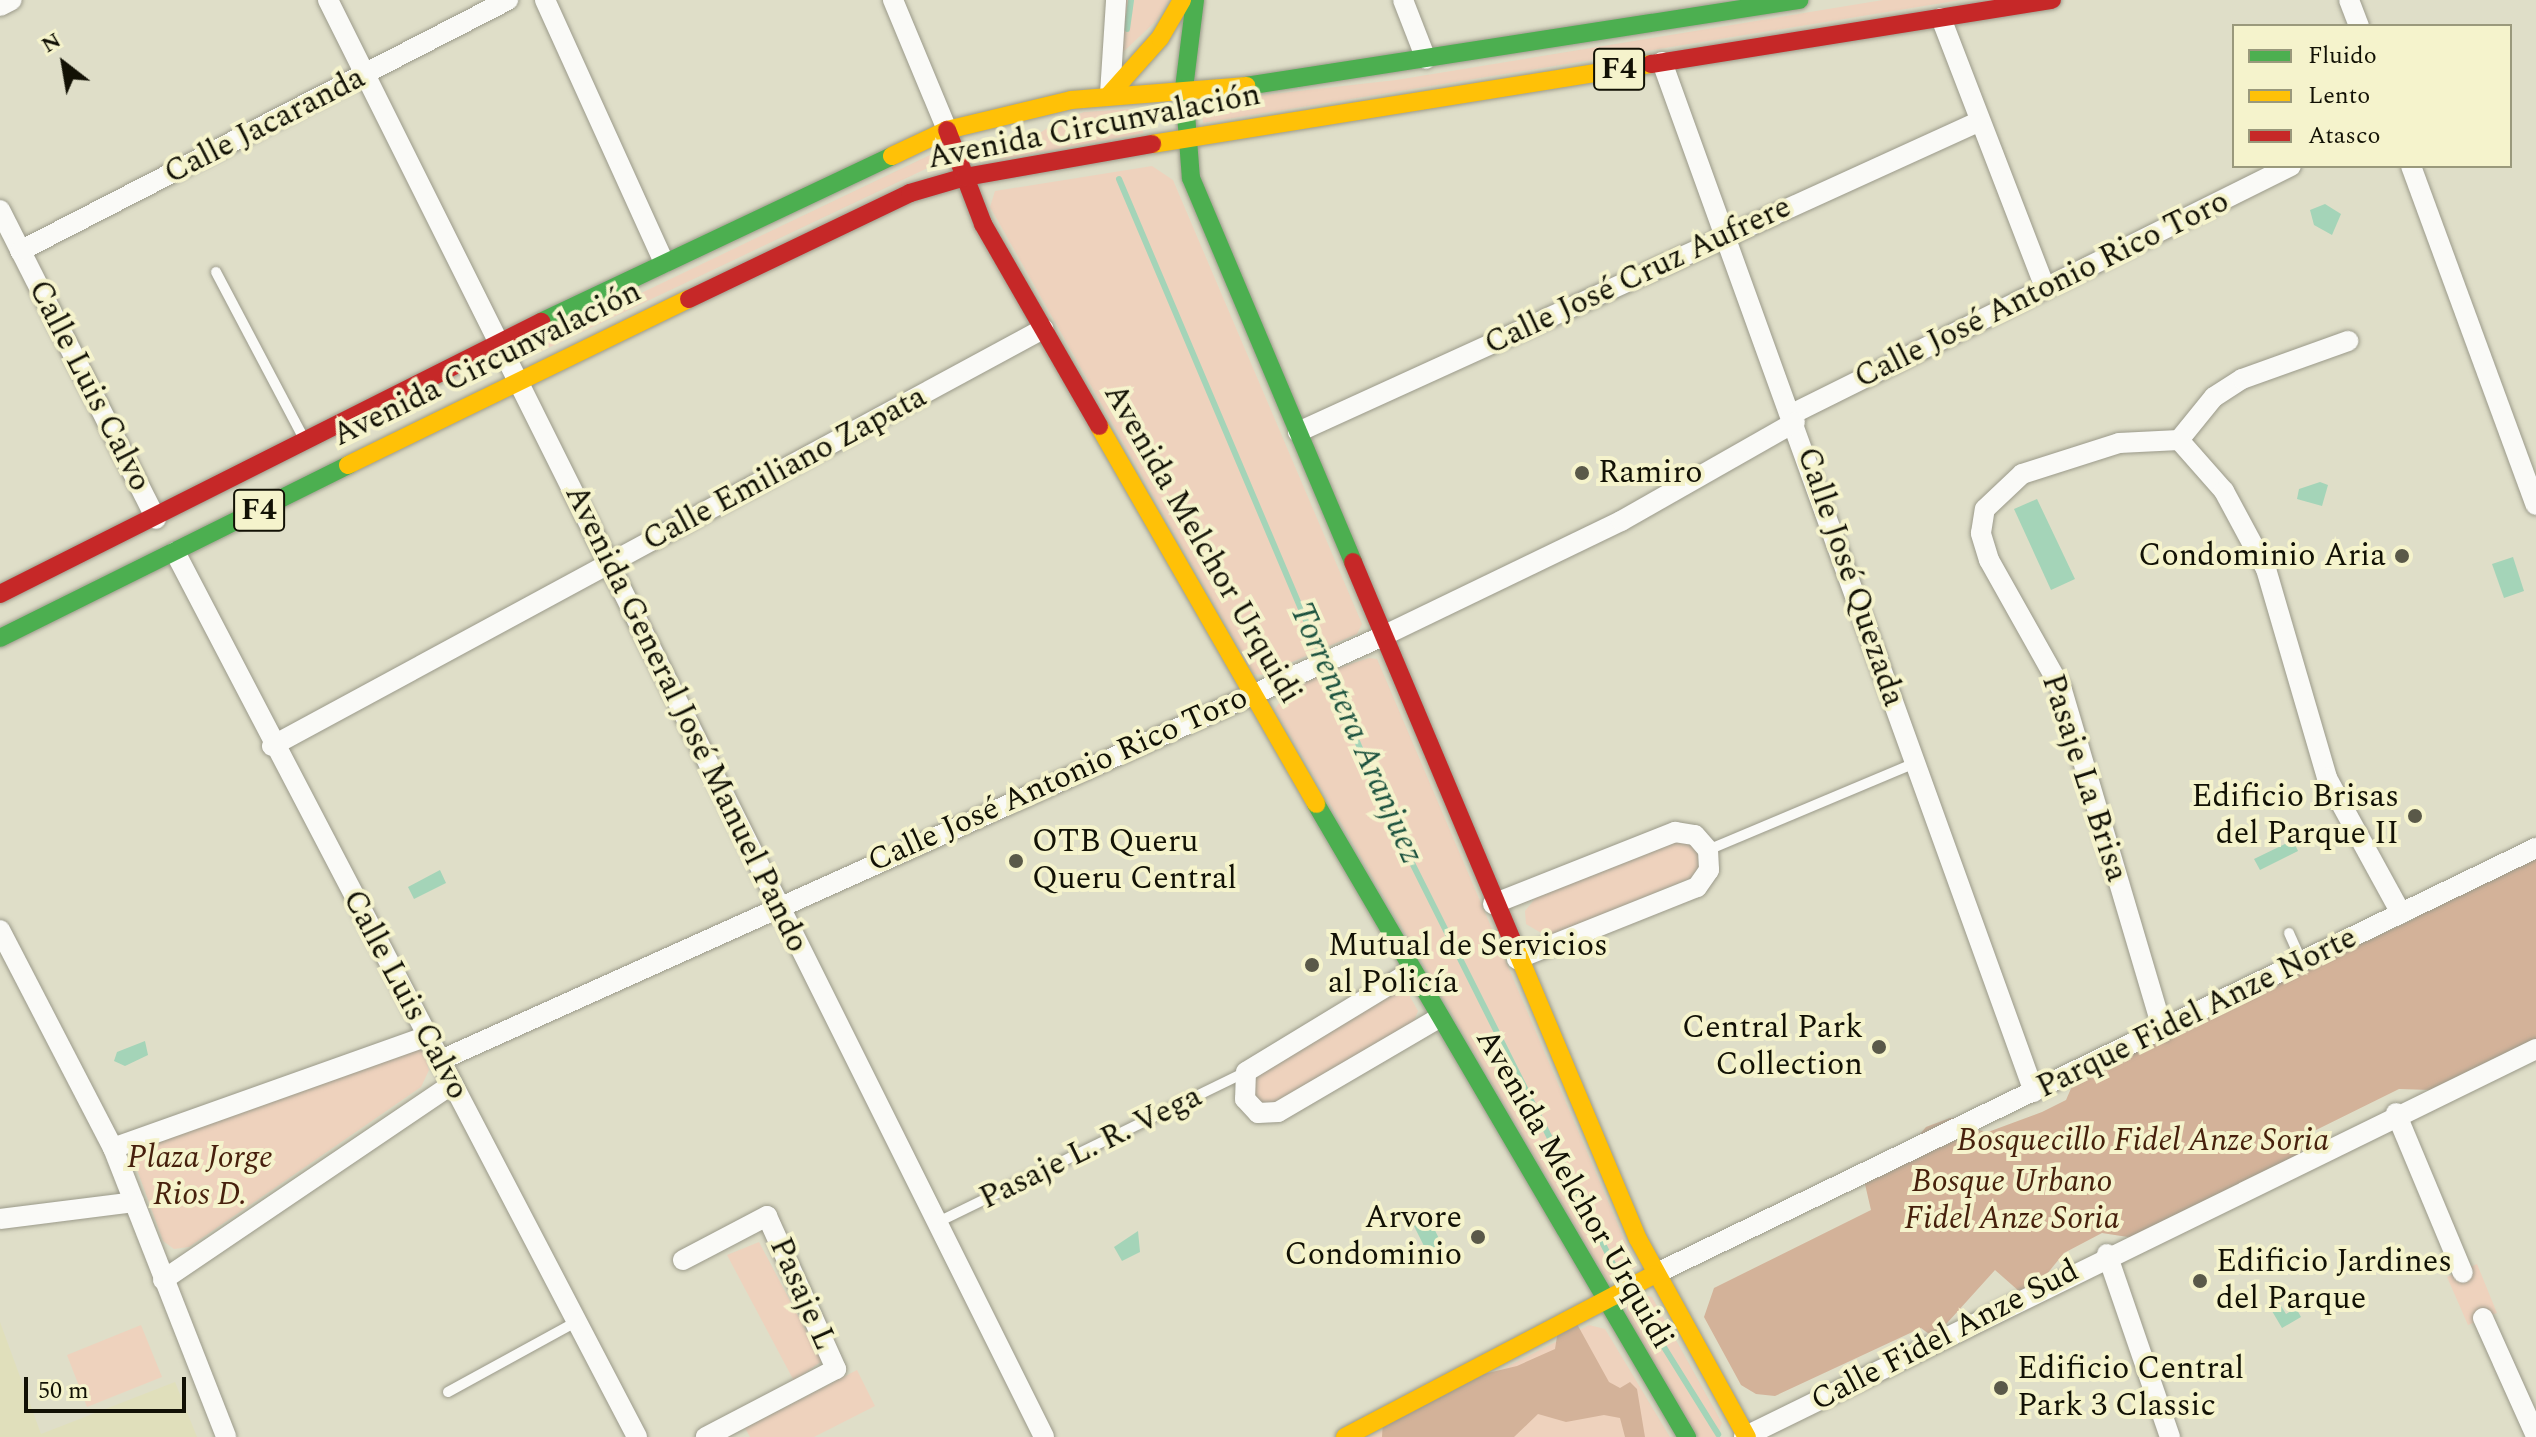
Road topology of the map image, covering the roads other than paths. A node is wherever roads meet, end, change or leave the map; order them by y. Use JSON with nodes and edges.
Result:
{"nodes":[{"id":1,"x":12,"y":0,"type":"edge"},
{"id":2,"x":328,"y":0,"type":"edge"},
{"id":3,"x":508,"y":0,"type":"edge"},
{"id":4,"x":545,"y":0,"type":"edge"},
{"id":5,"x":893,"y":0,"type":"edge"},
{"id":6,"x":1116,"y":0,"type":"edge"},
{"id":7,"x":1182,"y":0,"type":"edge"},
{"id":8,"x":1195,"y":0,"type":"edge"},
{"id":9,"x":1403,"y":0,"type":"edge"},
{"id":10,"x":1799,"y":0,"type":"edge"},
{"id":11,"x":2052,"y":0,"type":"edge"},
{"id":12,"x":2349,"y":0,"type":"edge"},
{"id":13,"x":0,"y":6,"type":"edge"},
{"id":14,"x":1941,"y":18,"type":"junction"},
{"id":15,"x":2358,"y":24,"type":"edge"},
{"id":16,"x":1426,"y":59,"type":"junction"},
{"id":17,"x":1662,"y":62,"type":"junction"},
{"id":18,"x":365,"y":76,"type":"junction"},
{"id":19,"x":1184,"y":88,"type":"junction"},
{"id":20,"x":1110,"y":94,"type":"junction"},
{"id":21,"x":1978,"y":122,"type":"junction"},
{"id":22,"x":947,"y":130,"type":"junction"},
{"id":23,"x":1185,"y":139,"type":"junction"},
{"id":24,"x":2287,"y":168,"type":"edge"},
{"id":25,"x":2412,"y":168,"type":"edge"},
{"id":26,"x":965,"y":177,"type":"junction"},
{"id":27,"x":0,"y":210,"type":"edge"},
{"id":28,"x":1725,"y":235,"type":"junction"},
{"id":29,"x":11,"y":243,"type":"edge"},
{"id":30,"x":664,"y":262,"type":"junction"},
{"id":31,"x":216,"y":272,"type":"dead end"},
{"id":32,"x":2045,"y":287,"type":"junction"},
{"id":33,"x":1043,"y":329,"type":"junction"},
{"id":34,"x":2348,"y":341,"type":"dead end"},
{"id":35,"x":499,"y":342,"type":"junction"},
{"id":36,"x":517,"y":381,"type":"junction"},
{"id":37,"x":1794,"y":418,"type":"junction"},
{"id":38,"x":1298,"y":432,"type":"junction"},
{"id":39,"x":304,"y":439,"type":"junction"},
{"id":40,"x":2179,"y":440,"type":"junction"},
{"id":41,"x":2536,"y":505,"type":"edge"},
{"id":42,"x":156,"y":519,"type":"junction"},
{"id":43,"x":175,"y":552,"type":"junction"},
{"id":44,"x":611,"y":563,"type":"junction"},
{"id":45,"x":0,"y":594,"type":"edge"},
{"id":46,"x":1381,"y":637,"type":"junction"},
{"id":47,"x":0,"y":638,"type":"edge"},
{"id":48,"x":1254,"y":693,"type":"junction"},
{"id":49,"x":272,"y":746,"type":"junction"},
{"id":50,"x":1915,"y":763,"type":"junction"},
{"id":51,"x":2536,"y":848,"type":"edge"},
{"id":52,"x":1708,"y":850,"type":"junction"},
{"id":53,"x":1493,"y":904,"type":"junction"},
{"id":54,"x":777,"y":905,"type":"junction"},
{"id":55,"x":2401,"y":913,"type":"junction"},
{"id":56,"x":0,"y":930,"type":"edge"},
{"id":57,"x":2289,"y":933,"type":"dead end"},
{"id":58,"x":1517,"y":959,"type":"junction"},
{"id":59,"x":2302,"y":962,"type":"junction"},
{"id":60,"x":1412,"y":971,"type":"junction"},
{"id":61,"x":1439,"y":1018,"type":"junction"},
{"id":62,"x":2163,"y":1031,"type":"junction"},
{"id":63,"x":428,"y":1036,"type":"junction"},
{"id":64,"x":2536,"y":1049,"type":"edge"},
{"id":65,"x":441,"y":1060,"type":"junction"},
{"id":66,"x":1246,"y":1072,"type":"junction"},
{"id":67,"x":453,"y":1084,"type":"junction"},
{"id":68,"x":2034,"y":1092,"type":"junction"},
{"id":69,"x":2396,"y":1113,"type":"junction"},
{"id":70,"x":113,"y":1148,"type":"junction"},
{"id":71,"x":134,"y":1202,"type":"junction"},
{"id":72,"x":0,"y":1219,"type":"edge"},
{"id":73,"x":936,"y":1223,"type":"junction"},
{"id":74,"x":2107,"y":1254,"type":"junction"},
{"id":75,"x":683,"y":1260,"type":"dead end"},
{"id":76,"x":2463,"y":1273,"type":"dead end"},
{"id":77,"x":1655,"y":1274,"type":"junction"},
{"id":78,"x":163,"y":1280,"type":"junction"},
{"id":79,"x":1603,"y":1301,"type":"junction"},
{"id":80,"x":2483,"y":1318,"type":"dead end"},
{"id":81,"x":576,"y":1322,"type":"junction"},
{"id":82,"x":448,"y":1392,"type":"dead end"},
{"id":83,"x":2536,"y":1436,"type":"edge"},
{"id":84,"x":226,"y":1437,"type":"edge"},
{"id":85,"x":637,"y":1437,"type":"edge"},
{"id":86,"x":706,"y":1437,"type":"edge"},
{"id":87,"x":1044,"y":1437,"type":"edge"},
{"id":88,"x":1345,"y":1437,"type":"edge"},
{"id":89,"x":1687,"y":1437,"type":"edge"},
{"id":90,"x":1746,"y":1437,"type":"edge"},
{"id":91,"x":2170,"y":1437,"type":"edge"}],
"edges":[{"from":1,"to":13,"type":"street"},
{"from":2,"to":18,"type":"street","name":"Avenida General José Manuel Pando"},
{"from":3,"to":18,"type":"street","name":"Calle Jacaranda"},
{"from":4,"to":30,"type":"street"},
{"from":5,"to":22,"type":"street"},
{"from":6,"to":20,"type":"street"},
{"from":7,"to":20,"type":"main road"},
{"from":8,"to":19,"type":"main road","name":"Avenida Melchor Urquidi"},
{"from":9,"to":16,"type":"street"},
{"from":10,"to":16,"type":"main road","name":"Avenida Circunvalación","number":"F4"},
{"from":11,"to":14,"type":"main road","name":"Avenida Circunvalación","number":"F4"},
{"from":12,"to":15,"type":"street"},
{"from":14,"to":17,"type":"main road","name":"Avenida Circunvalación","number":"F4"},
{"from":14,"to":21,"type":"street"},
{"from":16,"to":19,"type":"main road","name":"Avenida Circunvalación","number":"F4"},
{"from":17,"to":23,"type":"main road","name":"Avenida Circunvalación","number":"F4"},
{"from":17,"to":28,"type":"street","name":"Calle José Quezada"},
{"from":18,"to":29,"type":"street","name":"Calle Jacaranda"},
{"from":18,"to":35,"type":"street","name":"Avenida General José Manuel Pando"},
{"from":19,"to":20,"type":"main road","name":"Avenida Circunvalación","number":"F4"},
{"from":19,"to":23,"type":"main road","name":"Avenida Melchor Urquidi"},
{"from":20,"to":22,"type":"main road","name":"Avenida Circunvalación","number":"F4"},
{"from":21,"to":28,"type":"street","name":"Calle José Cruz Aufrere"},
{"from":21,"to":32,"type":"street"},
{"from":22,"to":26,"type":"main road","name":"Avenida Melchor Urquidi"},
{"from":22,"to":30,"type":"main road","name":"Avenida Circunvalación","number":"F4"},
{"from":23,"to":26,"type":"main road","name":"Avenida Circunvalación","number":"F4"},
{"from":23,"to":38,"type":"main road","name":"Avenida Melchor Urquidi"},
{"from":24,"to":32,"type":"street","name":"Calle José Antonio Rico Toro"},
{"from":25,"to":41,"type":"street"},
{"from":26,"to":33,"type":"main road","name":"Avenida Melchor Urquidi"},
{"from":26,"to":36,"type":"main road","name":"Avenida Circunvalación","number":"F4"},
{"from":27,"to":29,"type":"street","name":"Calle Luis Calvo"},
{"from":28,"to":37,"type":"street","name":"Calle José Quezada"},
{"from":28,"to":38,"type":"street","name":"Calle José Cruz Aufrere"},
{"from":29,"to":42,"type":"street","name":"Calle Luis Calvo"},
{"from":30,"to":35,"type":"main road","name":"Avenida Circunvalación","number":"F4"},
{"from":31,"to":39,"type":"lane"},
{"from":32,"to":37,"type":"street","name":"Calle José Antonio Rico Toro"},
{"from":33,"to":44,"type":"street","name":"Calle Emiliano Zapata"},
{"from":33,"to":48,"type":"main road","name":"Avenida Melchor Urquidi"},
{"from":34,"to":40,"type":"street"},
{"from":35,"to":36,"type":"street","name":"Avenida General José Manuel Pando"},
{"from":35,"to":39,"type":"main road","name":"Avenida Circunvalación","number":"F4"},
{"from":36,"to":43,"type":"main road","name":"Avenida Circunvalación","number":"F4"},
{"from":36,"to":44,"type":"street","name":"Avenida General José Manuel Pando"},
{"from":37,"to":46,"type":"street","name":"Calle José Antonio Rico Toro"},
{"from":37,"to":50,"type":"street","name":"Calle José Quezada"},
{"from":38,"to":46,"type":"main road","name":"Avenida Melchor Urquidi"},
{"from":39,"to":42,"type":"main road","name":"Avenida Circunvalación","number":"F4"},
{"from":40,"to":55,"type":"street"},
{"from":40,"to":62,"type":"street","name":"Pasaje La Brisa"},
{"from":42,"to":45,"type":"main road","name":"Avenida Circunvalación","number":"F4"},
{"from":43,"to":47,"type":"main road","name":"Avenida Circunvalación","number":"F4"},
{"from":43,"to":49,"type":"street","name":"Calle Luis Calvo"},
{"from":44,"to":49,"type":"street","name":"Calle Emiliano Zapata"},
{"from":44,"to":54,"type":"street","name":"Avenida General José Manuel Pando"},
{"from":46,"to":48,"type":"street","name":"Calle José Antonio Rico Toro"},
{"from":46,"to":53,"type":"main road","name":"Avenida Melchor Urquidi"},
{"from":48,"to":54,"type":"street","name":"Calle José Antonio Rico Toro"},
{"from":48,"to":60,"type":"main road","name":"Avenida Melchor Urquidi"},
{"from":49,"to":63,"type":"street","name":"Calle Luis Calvo"},
{"from":50,"to":52,"type":"lane"},
{"from":50,"to":68,"type":"street","name":"Calle José Quezada"},
{"from":51,"to":55,"type":"street","name":"Parque Fidel Anze Norte"},
{"from":52,"to":53,"type":"street"},
{"from":52,"to":58,"type":"street"},
{"from":53,"to":58,"type":"main road","name":"Avenida Melchor Urquidi"},
{"from":54,"to":65,"type":"street","name":"Calle José Antonio Rico Toro"},
{"from":54,"to":73,"type":"street","name":"Avenida General José Manuel Pando"},
{"from":55,"to":59,"type":"street","name":"Parque Fidel Anze Norte"},
{"from":56,"to":70,"type":"street"},
{"from":57,"to":59,"type":"lane"},
{"from":58,"to":77,"type":"main road","name":"Avenida Melchor Urquidi"},
{"from":59,"to":62,"type":"street","name":"Parque Fidel Anze Norte"},
{"from":60,"to":61,"type":"main road","name":"Avenida Melchor Urquidi"},
{"from":60,"to":66,"type":"street"},
{"from":61,"to":66,"type":"street"},
{"from":61,"to":79,"type":"main road","name":"Avenida Melchor Urquidi"},
{"from":62,"to":68,"type":"street","name":"Parque Fidel Anze Norte"},
{"from":63,"to":65,"type":"street","name":"Calle Luis Calvo"},
{"from":63,"to":70,"type":"street"},
{"from":64,"to":69,"type":"street","name":"Calle Fidel Anze Sud"},
{"from":65,"to":67,"type":"street","name":"Calle Luis Calvo"},
{"from":66,"to":73,"type":"lane","name":"Pasaje L. R. Vega"},
{"from":67,"to":78,"type":"street"},
{"from":67,"to":81,"type":"street","name":"Calle Luis Calvo"},
{"from":68,"to":77,"type":"street","name":"Parque Fidel Anze Norte"},
{"from":69,"to":74,"type":"street","name":"Calle Fidel Anze Sud"},
{"from":69,"to":76,"type":"street"},
{"from":70,"to":71,"type":"street"},
{"from":71,"to":72,"type":"street"},
{"from":71,"to":78,"type":"street"},
{"from":73,"to":87,"type":"street","name":"Avenida General José Manuel Pando"},
{"from":74,"to":90,"type":"street","name":"Calle Fidel Anze Sud"},
{"from":74,"to":91,"type":"street"},
{"from":75,"to":86,"type":"street","name":"Pasaje L"},
{"from":77,"to":79,"type":"main road","name":"Parque Fidel Anze Norte"},
{"from":77,"to":90,"type":"main road","name":"Avenida Melchor Urquidi"},
{"from":78,"to":84,"type":"street"},
{"from":79,"to":88,"type":"main road","name":"Parque Fidel Anze Norte"},
{"from":79,"to":89,"type":"main road","name":"Avenida Melchor Urquidi"},
{"from":80,"to":83,"type":"street"},
{"from":81,"to":82,"type":"lane"},
{"from":81,"to":85,"type":"street","name":"Calle Luis Calvo"}]}
